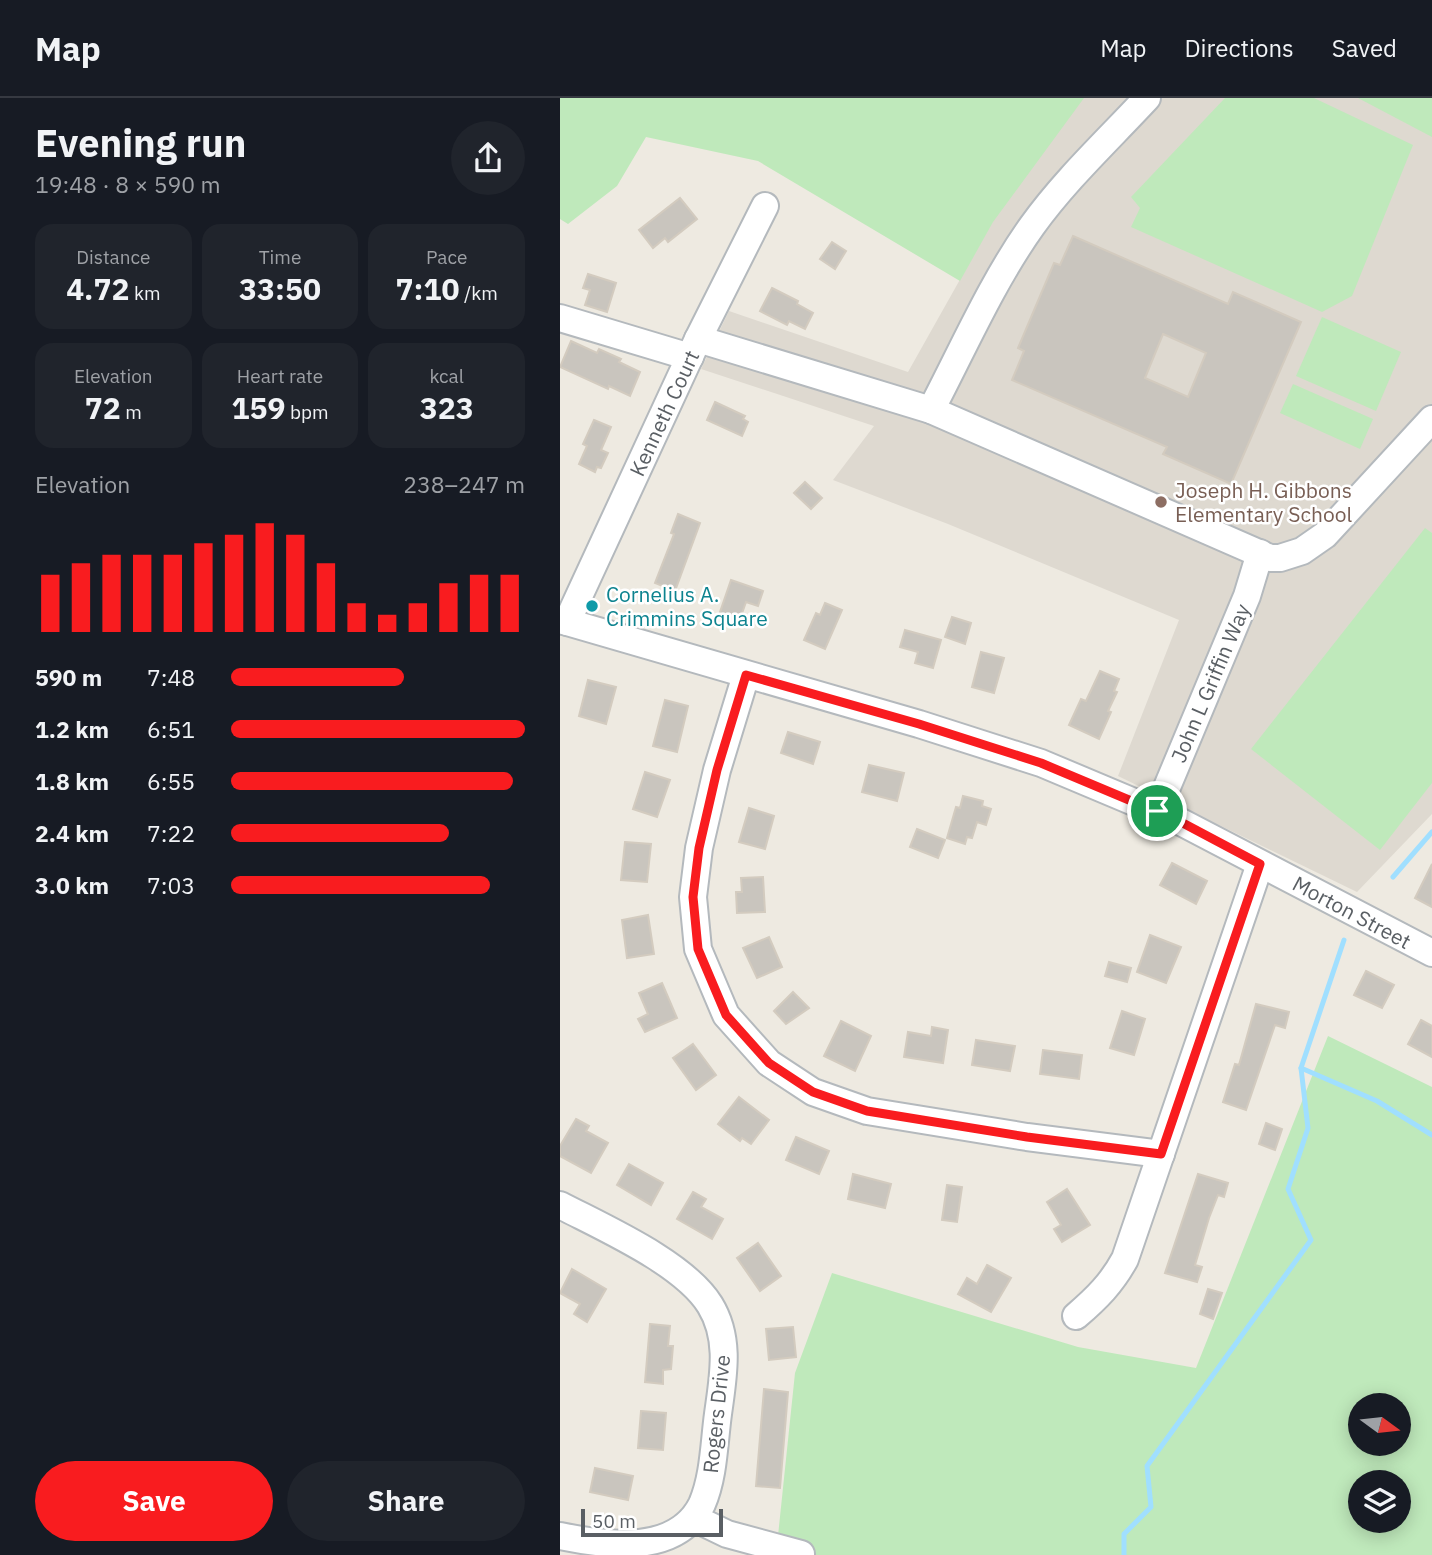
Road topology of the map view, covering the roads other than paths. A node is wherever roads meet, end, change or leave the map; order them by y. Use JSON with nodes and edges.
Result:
{"nodes":[{"id":1,"x":1147,"y":98,"type":"edge"},
{"id":2,"x":765,"y":206,"type":"dead end"},
{"id":3,"x":560,"y":318,"type":"edge"},
{"id":4,"x":694,"y":348,"type":"junction"},
{"id":5,"x":931,"y":410,"type":"junction"},
{"id":6,"x":1432,"y":419,"type":"edge"},
{"id":7,"x":1260,"y":554,"type":"junction"},
{"id":8,"x":564,"y":621,"type":"edge"},
{"id":9,"x":746,"y":675,"type":"junction"},
{"id":10,"x":1157,"y":811,"type":"junction"},
{"id":11,"x":1260,"y":864,"type":"junction"},
{"id":12,"x":1432,"y":953,"type":"edge"},
{"id":13,"x":1161,"y":1154,"type":"junction"},
{"id":14,"x":560,"y":1205,"type":"edge"},
{"id":15,"x":1076,"y":1316,"type":"dead end"},
{"id":16,"x":694,"y":1518,"type":"junction"},
{"id":17,"x":560,"y":1536,"type":"edge"},
{"id":18,"x":801,"y":1554,"type":"edge"}],
"edges":[{"from":1,"to":5,"type":"street"},
{"from":2,"to":4,"type":"street","name":"Kenneth Court"},
{"from":3,"to":4,"type":"street"},
{"from":4,"to":5,"type":"street"},
{"from":4,"to":8,"type":"street","name":"Kenneth Court"},
{"from":5,"to":7,"type":"street"},
{"from":6,"to":7,"type":"street"},
{"from":7,"to":10,"type":"street","name":"John L Griffin Way"},
{"from":8,"to":9,"type":"street","name":"Morton Street"},
{"from":9,"to":10,"type":"street","name":"Morton Street"},
{"from":9,"to":13,"type":"street"},
{"from":10,"to":11,"type":"street","name":"Morton Street"},
{"from":11,"to":12,"type":"street","name":"Morton Street"},
{"from":11,"to":13,"type":"street"},
{"from":13,"to":15,"type":"street"},
{"from":14,"to":16,"type":"street","name":"Rogers Drive"},
{"from":16,"to":17,"type":"street"},
{"from":16,"to":18,"type":"street"}]}
